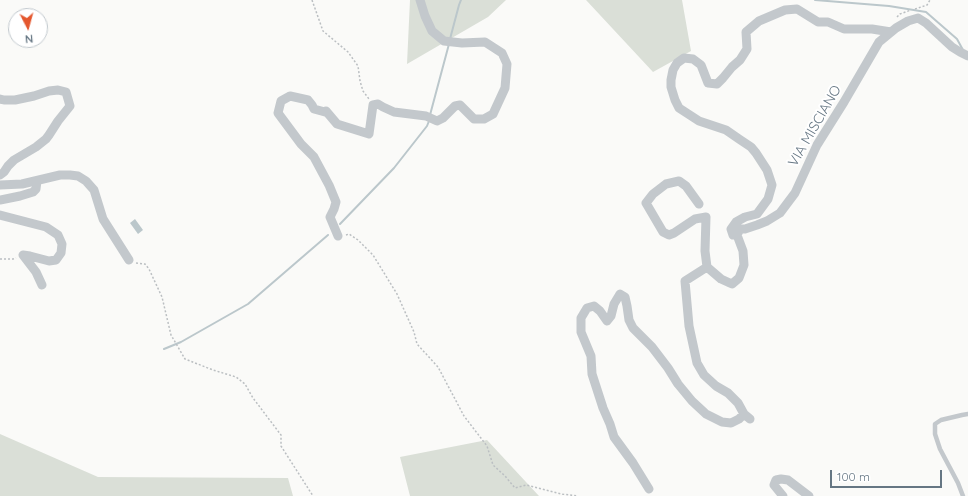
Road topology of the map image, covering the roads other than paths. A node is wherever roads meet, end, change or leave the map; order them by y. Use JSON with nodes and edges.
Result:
{"nodes":[{"id":1,"x":420,"y":0,"type":"edge"},
{"id":2,"x":891,"y":32,"type":"junction"},
{"id":3,"x":968,"y":56,"type":"edge"},
{"id":4,"x":0,"y":99,"type":"edge"},
{"id":5,"x":0,"y":175,"type":"edge"},
{"id":6,"x":37,"y":181,"type":"junction"},
{"id":7,"x":0,"y":185,"type":"edge"},
{"id":8,"x":0,"y":200,"type":"edge"},
{"id":9,"x":699,"y":204,"type":"dead end"},
{"id":10,"x":0,"y":215,"type":"edge"},
{"id":11,"x":737,"y":235,"type":"junction"},
{"id":12,"x":338,"y":236,"type":"road end"},
{"id":13,"x":129,"y":260,"type":"road end"},
{"id":14,"x":707,"y":267,"type":"junction"},
{"id":15,"x":42,"y":285,"type":"dead end"},
{"id":16,"x":968,"y":414,"type":"edge"},
{"id":17,"x":649,"y":489,"type":"dead end"},
{"id":18,"x":783,"y":496,"type":"edge"},
{"id":19,"x":809,"y":496,"type":"edge"},
{"id":20,"x":963,"y":496,"type":"edge"}],
"edges":[{"from":1,"to":12,"type":"street"},
{"from":2,"to":3,"type":"street","name":"VIA MISCIANO"},
{"from":2,"to":11,"type":"street","name":"VIA MISCIANO"},
{"from":2,"to":11,"type":"street","name":"VIA MISCIANO"},
{"from":4,"to":5,"type":"street"},
{"from":6,"to":7,"type":"street"},
{"from":6,"to":8,"type":"street"},
{"from":6,"to":13,"type":"street"},
{"from":9,"to":14,"type":"street"},
{"from":10,"to":15,"type":"street"},
{"from":11,"to":14,"type":"street","name":"VIA MISCIANO"},
{"from":14,"to":17,"type":"street"},
{"from":16,"to":20,"type":"lane"},
{"from":18,"to":19,"type":"street"}]}
